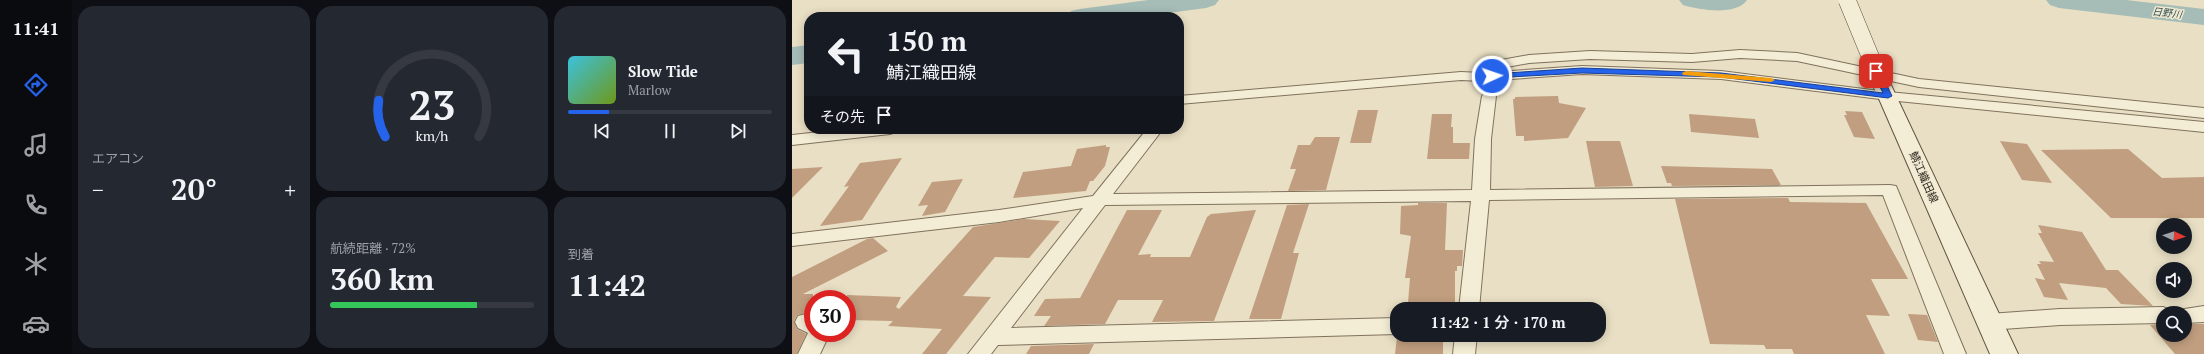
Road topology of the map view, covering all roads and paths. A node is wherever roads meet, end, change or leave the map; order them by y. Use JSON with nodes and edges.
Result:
{"nodes":[{"id":1,"x":1847,"y":0,"type":"edge"},
{"id":2,"x":1461,"y":76,"type":"junction"},
{"id":3,"x":1885,"y":91,"type":"junction"},
{"id":4,"x":1489,"y":96,"type":"dead end"},
{"id":5,"x":1184,"y":100,"type":"edge"},
{"id":6,"x":2204,"y":113,"type":"edge"},
{"id":7,"x":2204,"y":127,"type":"edge"},
{"id":8,"x":845,"y":134,"type":"edge"},
{"id":9,"x":1151,"y":134,"type":"edge"},
{"id":10,"x":792,"y":140,"type":"edge"},
{"id":11,"x":1481,"y":194,"type":"junction"},
{"id":12,"x":1100,"y":200,"type":"junction"},
{"id":13,"x":796,"y":244,"type":"edge"},
{"id":14,"x":1470,"y":302,"type":"edge"},
{"id":15,"x":2204,"y":314,"type":"edge"},
{"id":16,"x":2156,"y":315,"type":"edge"},
{"id":17,"x":2192,"y":315,"type":"edge"},
{"id":18,"x":1989,"y":322,"type":"junction"},
{"id":19,"x":1390,"y":326,"type":"edge"},
{"id":20,"x":994,"y":337,"type":"junction"},
{"id":21,"x":810,"y":342,"type":"edge"},
{"id":22,"x":1465,"y":342,"type":"edge"},
{"id":23,"x":809,"y":354,"type":"edge"},
{"id":24,"x":979,"y":354,"type":"edge"},
{"id":25,"x":1464,"y":354,"type":"edge"},
{"id":26,"x":1954,"y":354,"type":"edge"},
{"id":27,"x":2004,"y":354,"type":"edge"}],
"edges":[{"from":1,"to":3,"type":"main road","name":"鯖江織田線","bridge":true},
{"from":2,"to":3,"type":"street"},
{"from":2,"to":5,"type":"street"},
{"from":2,"to":6,"type":"street"},
{"from":3,"to":7,"type":"street"},
{"from":3,"to":18,"type":"main road","name":"鯖江織田線"},
{"from":4,"to":11,"type":"street"},
{"from":8,"to":10,"type":"street"},
{"from":9,"to":12,"type":"street"},
{"from":11,"to":12,"type":"street"},
{"from":11,"to":14,"type":"street"},
{"from":11,"to":26,"type":"street"},
{"from":12,"to":13,"type":"street"},
{"from":12,"to":20,"type":"street"},
{"from":15,"to":17,"type":"street"},
{"from":16,"to":18,"type":"street"},
{"from":18,"to":27,"type":"main road","name":"鯖江織田線"},
{"from":19,"to":20,"type":"street"},
{"from":20,"to":24,"type":"street"},
{"from":21,"to":23,"type":"street"},
{"from":22,"to":25,"type":"street"}]}
